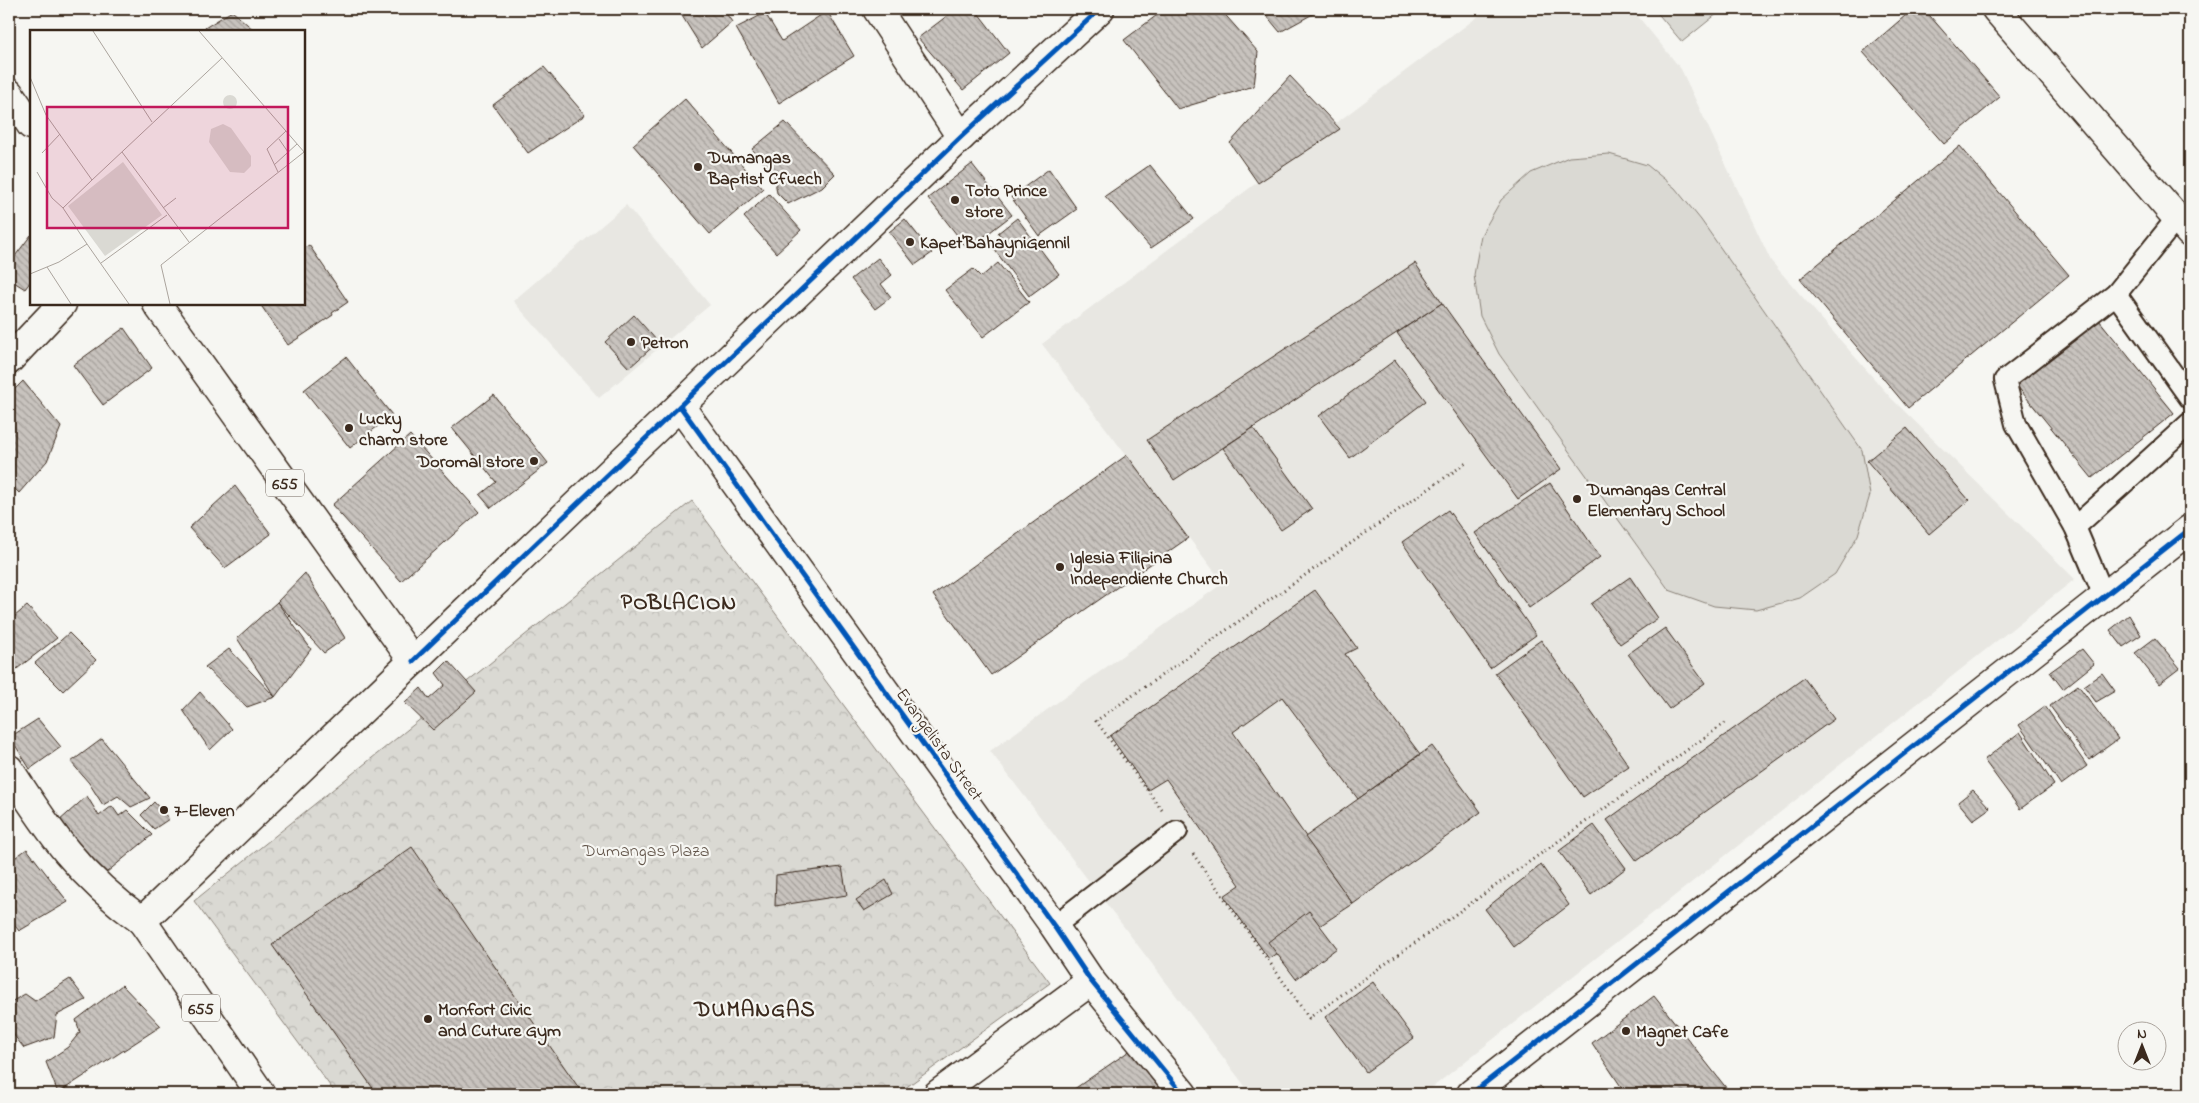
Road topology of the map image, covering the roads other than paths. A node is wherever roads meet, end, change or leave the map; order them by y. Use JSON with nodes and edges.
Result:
{"nodes":[{"id":1,"x":877,"y":9,"type":"edge"},
{"id":2,"x":1100,"y":9,"type":"edge"},
{"id":3,"x":1996,"y":9,"type":"edge"},
{"id":4,"x":9,"y":92,"type":"edge"},
{"id":5,"x":30,"y":124,"type":"edge"},
{"id":6,"x":961,"y":137,"type":"junction"},
{"id":7,"x":2184,"y":225,"type":"edge"},
{"id":8,"x":2116,"y":294,"type":"junction"},
{"id":9,"x":61,"y":305,"type":"edge"},
{"id":10,"x":158,"y":305,"type":"edge"},
{"id":11,"x":9,"y":360,"type":"edge"},
{"id":12,"x":2190,"y":398,"type":"edge"},
{"id":13,"x":680,"y":406,"type":"junction"},
{"id":14,"x":2190,"y":423,"type":"edge"},
{"id":15,"x":2075,"y":527,"type":"junction"},
{"id":16,"x":2190,"y":529,"type":"edge"},
{"id":17,"x":2104,"y":596,"type":"junction"},
{"id":18,"x":414,"y":661,"type":"junction"},
{"id":19,"x":9,"y":769,"type":"edge"},
{"id":20,"x":1177,"y":831,"type":"road end"},
{"id":21,"x":142,"y":921,"type":"junction"},
{"id":22,"x":1054,"y":926,"type":"junction"},
{"id":23,"x":1091,"y":981,"type":"junction"},
{"id":24,"x":261,"y":1094,"type":"edge"},
{"id":25,"x":938,"y":1094,"type":"edge"},
{"id":26,"x":1183,"y":1094,"type":"edge"},
{"id":27,"x":1471,"y":1094,"type":"edge"}],
"edges":[{"from":1,"to":6,"type":"street"},
{"from":2,"to":6,"type":"street"},
{"from":3,"to":7,"type":"street"},
{"from":4,"to":5,"type":"street"},
{"from":6,"to":13,"type":"street"},
{"from":7,"to":8,"type":"lane"},
{"from":8,"to":12,"type":"lane"},
{"from":8,"to":15,"type":"lane"},
{"from":9,"to":11,"type":"street"},
{"from":10,"to":18,"type":"street","number":"655"},
{"from":13,"to":18,"type":"street"},
{"from":13,"to":22,"type":"street","name":"Evangelista Street"},
{"from":14,"to":15,"type":"lane"},
{"from":15,"to":17,"type":"lane"},
{"from":16,"to":17,"type":"street"},
{"from":17,"to":27,"type":"street"},
{"from":18,"to":21,"type":"street"},
{"from":19,"to":21,"type":"street"},
{"from":20,"to":22,"type":"lane"},
{"from":21,"to":24,"type":"street","number":"655"},
{"from":22,"to":23,"type":"street","name":"Evangelista Street"},
{"from":23,"to":25,"type":"street"},
{"from":23,"to":26,"type":"street","name":"Evangelista Street"}]}
